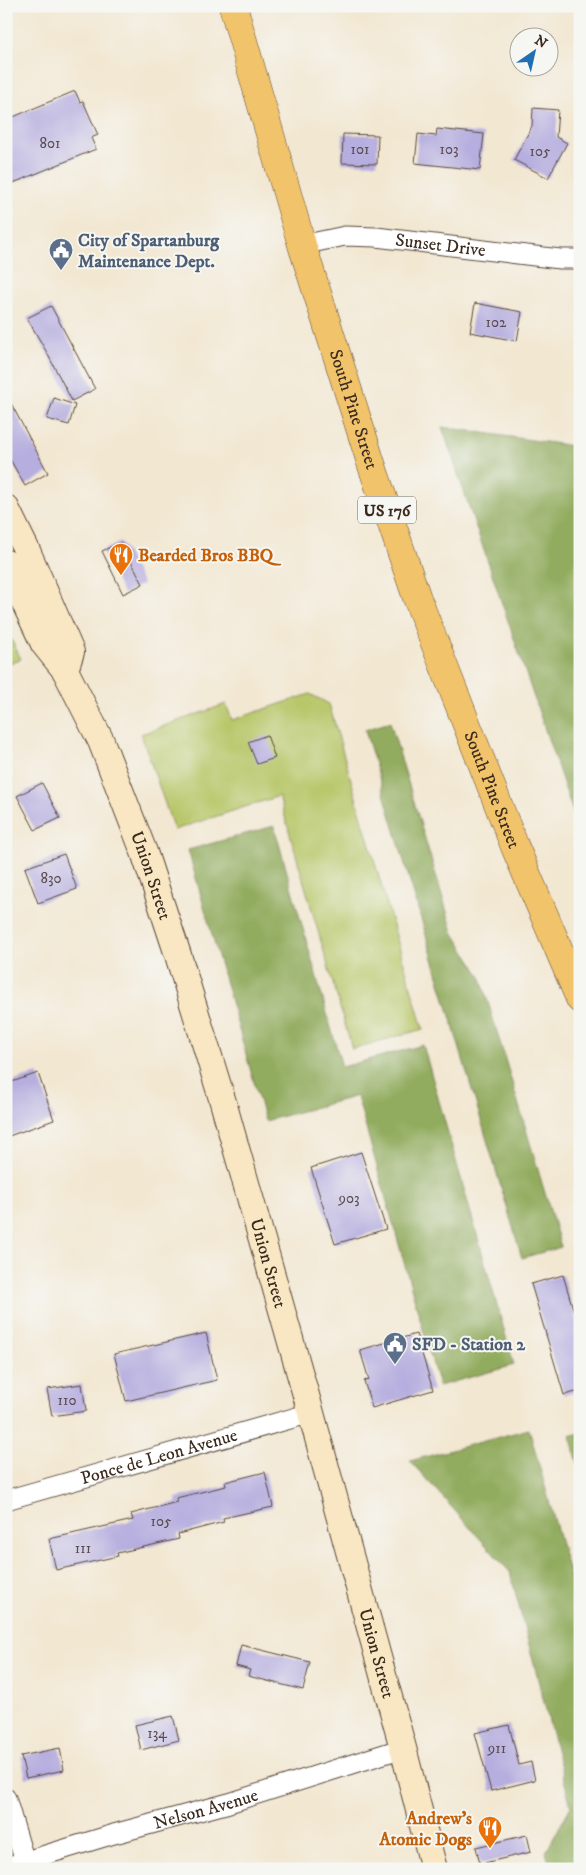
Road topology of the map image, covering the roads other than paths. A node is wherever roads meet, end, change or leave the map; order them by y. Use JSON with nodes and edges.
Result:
{"nodes":[{"id":1,"x":233,"y":6,"type":"edge"},
{"id":2,"x":302,"y":245,"type":"junction"},
{"id":3,"x":580,"y":259,"type":"edge"},
{"id":4,"x":6,"y":508,"type":"edge"},
{"id":5,"x":6,"y":563,"type":"edge"},
{"id":6,"x":65,"y":670,"type":"junction"},
{"id":7,"x":580,"y":999,"type":"edge"},
{"id":8,"x":311,"y":1413,"type":"junction"},
{"id":9,"x":6,"y":1500,"type":"edge"},
{"id":10,"x":403,"y":1748,"type":"junction"},
{"id":11,"x":6,"y":1798,"type":"edge"},
{"id":12,"x":26,"y":1865,"type":"edge"},
{"id":13,"x":6,"y":1867,"type":"edge"},
{"id":14,"x":434,"y":1869,"type":"edge"}],
"edges":[{"from":1,"to":2,"type":"highway","name":"South Pine Street","number":"US 176"},
{"from":2,"to":3,"type":"street","name":"Sunset Drive"},
{"from":2,"to":7,"type":"highway","name":"South Pine Street","number":"US 176"},
{"from":4,"to":6,"type":"main road"},
{"from":5,"to":6,"type":"main road","name":"Union Street"},
{"from":6,"to":8,"type":"main road","name":"Union Street"},
{"from":8,"to":9,"type":"street","name":"Ponce de Leon Avenue"},
{"from":8,"to":10,"type":"main road","name":"Union Street"},
{"from":10,"to":12,"type":"street","name":"Nelson Avenue"},
{"from":10,"to":14,"type":"main road","name":"Union Street"},
{"from":11,"to":12,"type":"street"},
{"from":12,"to":13,"type":"street","name":"Nelson Avenue"}]}
